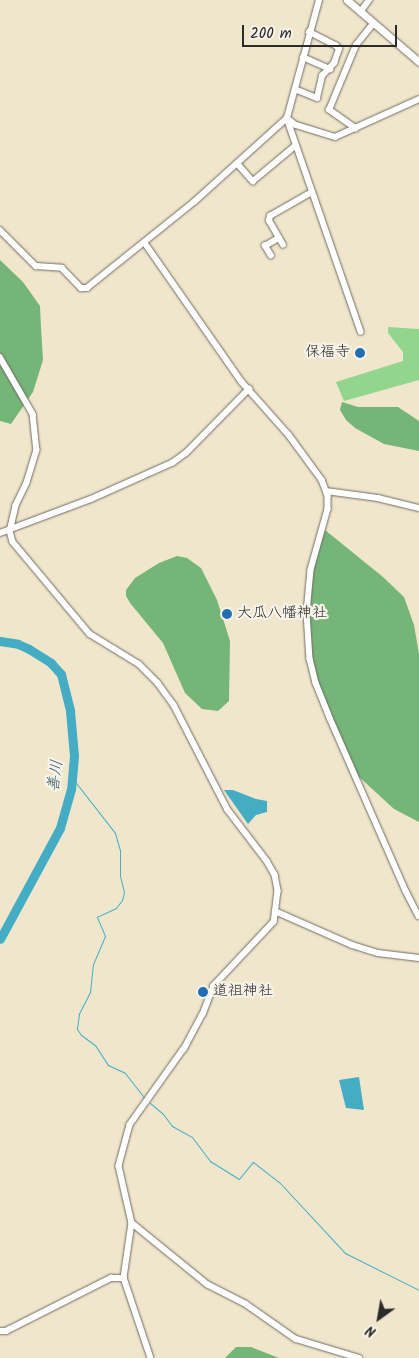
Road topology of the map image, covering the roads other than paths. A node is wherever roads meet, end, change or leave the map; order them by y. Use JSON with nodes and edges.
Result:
{"nodes":[{"id":1,"x":319,"y":0,"type":"edge"},
{"id":2,"x":347,"y":0,"type":"edge"},
{"id":3,"x":370,"y":0,"type":"edge"},
{"id":4,"x":361,"y":11,"type":"junction"},
{"id":5,"x":374,"y":23,"type":"junction"},
{"id":6,"x":309,"y":32,"type":"junction"},
{"id":7,"x":303,"y":57,"type":"junction"},
{"id":8,"x":419,"y":62,"type":"edge"},
{"id":9,"x":330,"y":69,"type":"junction"},
{"id":10,"x":295,"y":89,"type":"junction"},
{"id":11,"x":419,"y":98,"type":"edge"},
{"id":12,"x":287,"y":118,"type":"junction"},
{"id":13,"x":356,"y":129,"type":"junction"},
{"id":14,"x":296,"y":146,"type":"junction"},
{"id":15,"x":238,"y":164,"type":"junction"},
{"id":16,"x":312,"y":192,"type":"junction"},
{"id":17,"x":0,"y":230,"type":"edge"},
{"id":18,"x":279,"y":238,"type":"junction"},
{"id":19,"x":145,"y":243,"type":"junction"},
{"id":20,"x":283,"y":245,"type":"dead end"},
{"id":21,"x":271,"y":256,"type":"dead end"},
{"id":22,"x":361,"y":332,"type":"dead end"},
{"id":23,"x":0,"y":357,"type":"edge"},
{"id":24,"x":249,"y":389,"type":"junction"},
{"id":25,"x":326,"y":491,"type":"junction"},
{"id":26,"x":419,"y":508,"type":"edge"},
{"id":27,"x":10,"y":531,"type":"junction"},
{"id":28,"x":0,"y":534,"type":"edge"},
{"id":29,"x":275,"y":911,"type":"junction"},
{"id":30,"x":419,"y":916,"type":"edge"},
{"id":31,"x":419,"y":958,"type":"edge"},
{"id":32,"x":132,"y":1223,"type":"junction"},
{"id":33,"x":124,"y":1278,"type":"junction"},
{"id":34,"x":0,"y":1331,"type":"edge"},
{"id":35,"x":152,"y":1358,"type":"edge"},
{"id":36,"x":359,"y":1358,"type":"edge"}],
"edges":[{"from":1,"to":6,"type":"street"},
{"from":2,"to":4,"type":"main road"},
{"from":3,"to":4,"type":"street"},
{"from":4,"to":5,"type":"main road"},
{"from":5,"to":8,"type":"main road"},
{"from":5,"to":13,"type":"street"},
{"from":6,"to":7,"type":"street"},
{"from":6,"to":9,"type":"street"},
{"from":7,"to":9,"type":"street"},
{"from":7,"to":10,"type":"street"},
{"from":9,"to":10,"type":"street"},
{"from":10,"to":12,"type":"street"},
{"from":11,"to":13,"type":"street"},
{"from":12,"to":13,"type":"street"},
{"from":12,"to":14,"type":"street"},
{"from":12,"to":15,"type":"street"},
{"from":14,"to":15,"type":"street"},
{"from":14,"to":16,"type":"street"},
{"from":15,"to":19,"type":"street"},
{"from":16,"to":18,"type":"street"},
{"from":16,"to":22,"type":"street"},
{"from":17,"to":19,"type":"street"},
{"from":18,"to":20,"type":"street"},
{"from":18,"to":21,"type":"street"},
{"from":19,"to":24,"type":"street"},
{"from":23,"to":27,"type":"street"},
{"from":24,"to":25,"type":"street"},
{"from":24,"to":27,"type":"street"},
{"from":25,"to":26,"type":"street"},
{"from":25,"to":30,"type":"street"},
{"from":27,"to":28,"type":"street"},
{"from":27,"to":29,"type":"street"},
{"from":29,"to":31,"type":"street"},
{"from":29,"to":32,"type":"street"},
{"from":32,"to":33,"type":"street"},
{"from":32,"to":36,"type":"street"},
{"from":33,"to":34,"type":"street"},
{"from":33,"to":35,"type":"street"}]}
